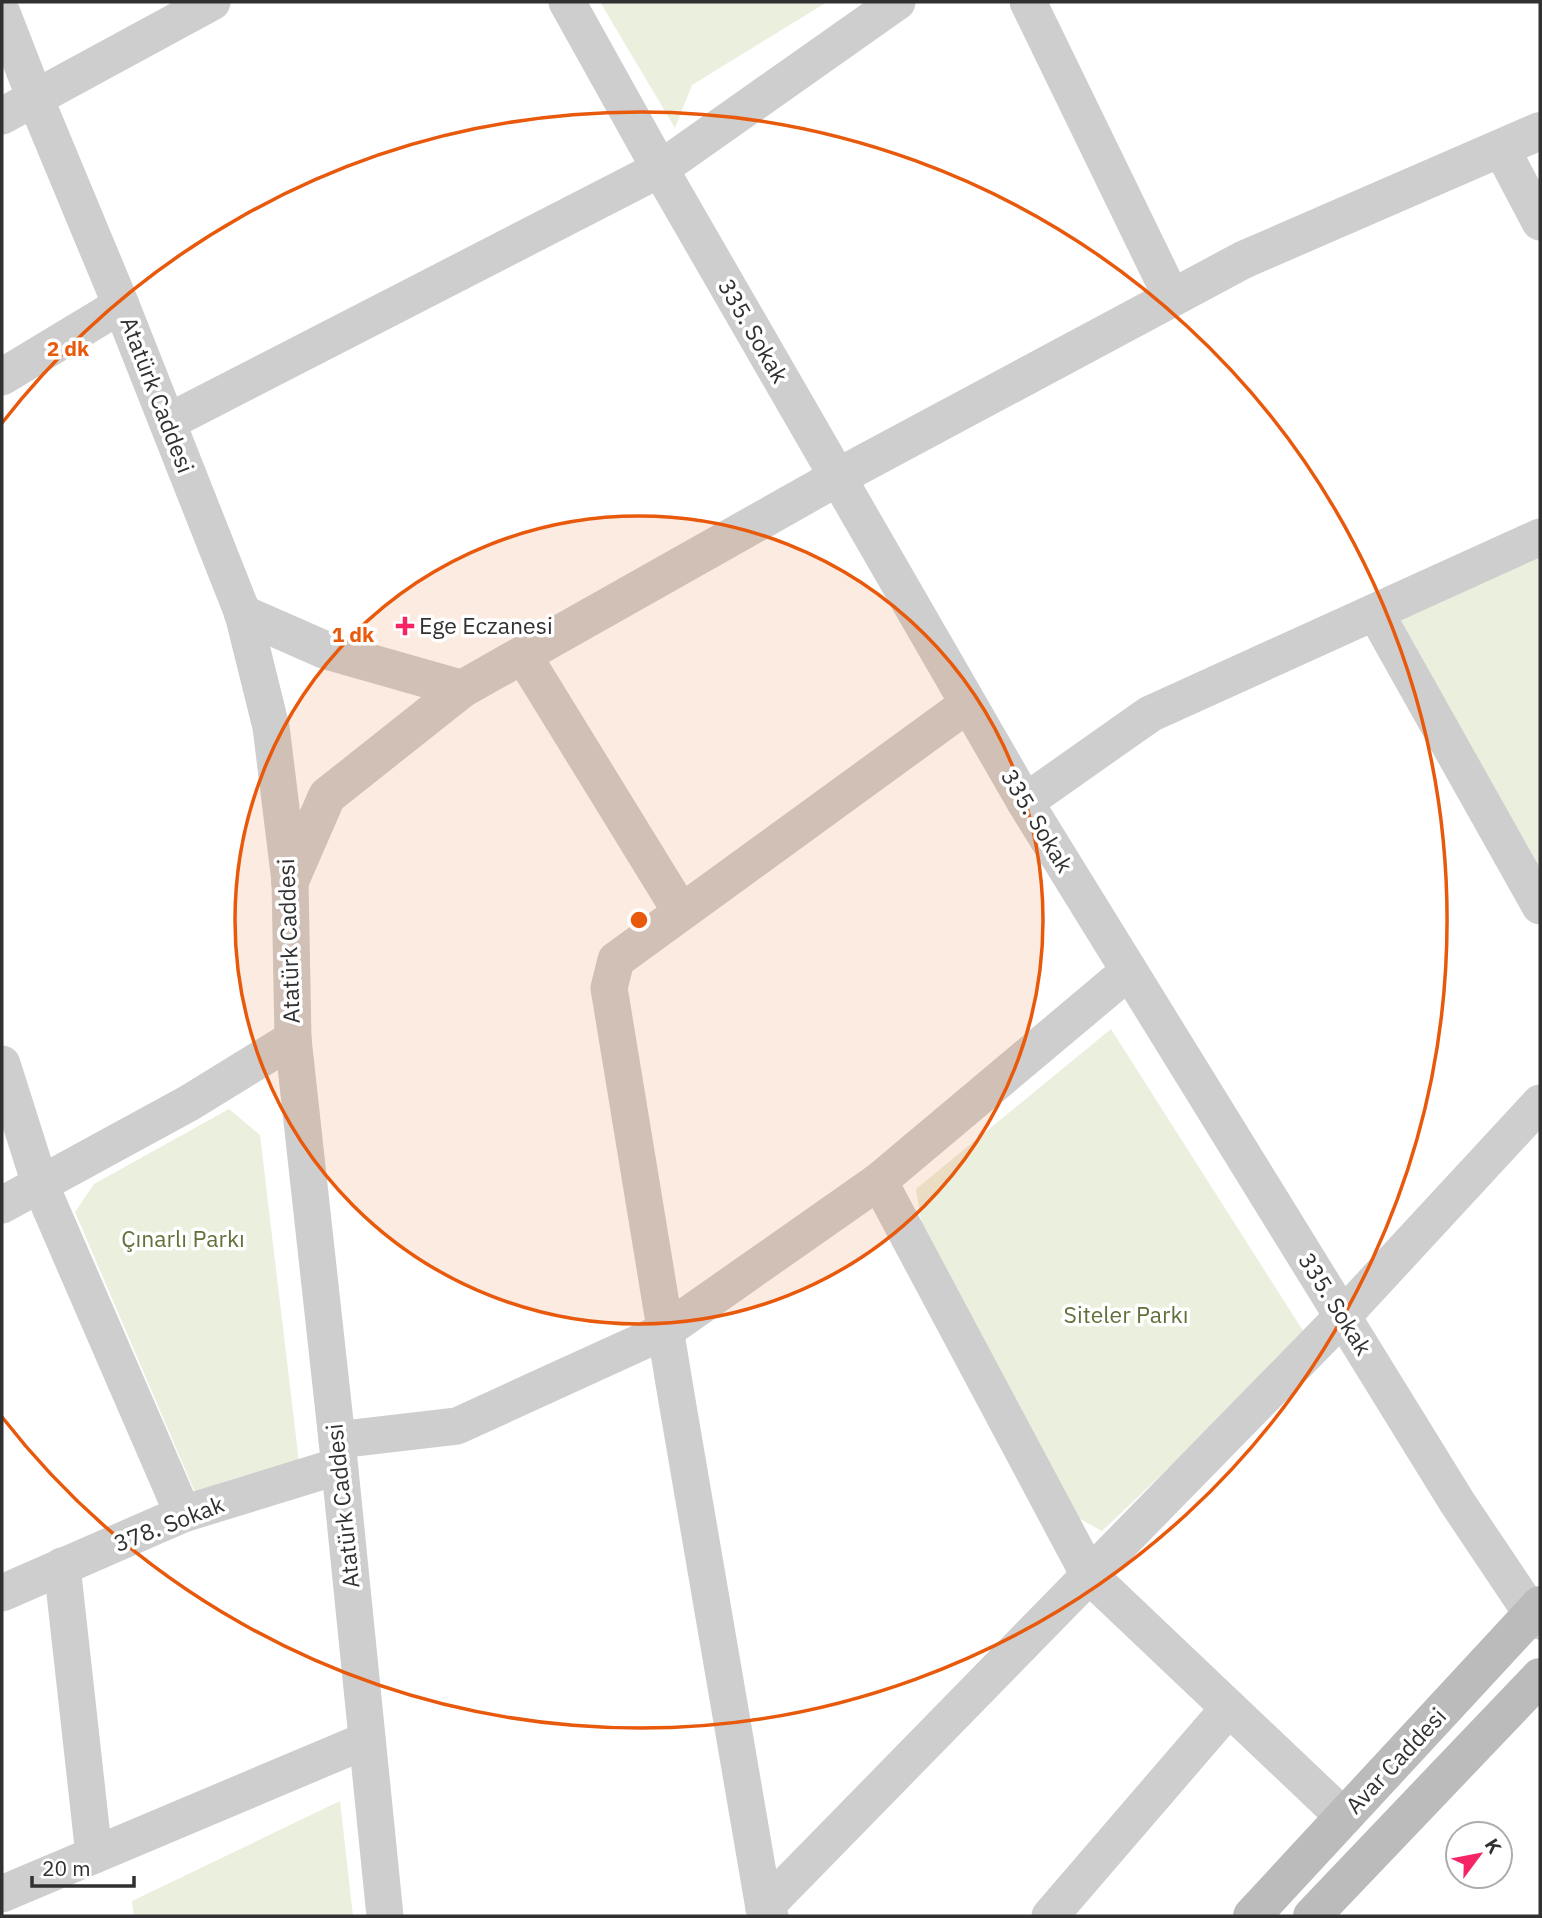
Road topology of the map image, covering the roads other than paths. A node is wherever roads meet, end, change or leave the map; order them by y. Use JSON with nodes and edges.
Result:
{"nodes":[{"id":1,"x":212,"y":2,"type":"edge"},
{"id":2,"x":567,"y":2,"type":"edge"},
{"id":3,"x":897,"y":2,"type":"edge"},
{"id":4,"x":1028,"y":2,"type":"edge"},
{"id":5,"x":2,"y":13,"type":"edge"},
{"id":6,"x":35,"y":98,"type":"junction"},
{"id":7,"x":2,"y":116,"type":"edge"},
{"id":8,"x":1540,"y":131,"type":"edge"},
{"id":9,"x":1501,"y":148,"type":"junction"},
{"id":10,"x":660,"y":169,"type":"junction"},
{"id":11,"x":1540,"y":222,"type":"edge"},
{"id":12,"x":1172,"y":298,"type":"junction"},
{"id":13,"x":121,"y":305,"type":"junction"},
{"id":14,"x":2,"y":377,"type":"edge"},
{"id":15,"x":168,"y":422,"type":"junction"},
{"id":16,"x":838,"y":477,"type":"junction"},
{"id":17,"x":1540,"y":537,"type":"edge"},
{"id":18,"x":1375,"y":612,"type":"junction"},
{"id":19,"x":243,"y":614,"type":"junction"},
{"id":20,"x":523,"y":655,"type":"junction"},
{"id":21,"x":463,"y":689,"type":"junction"},
{"id":22,"x":968,"y":704,"type":"junction"},
{"id":23,"x":1025,"y":802,"type":"junction"},
{"id":24,"x":290,"y":881,"type":"junction"},
{"id":25,"x":1540,"y":906,"type":"edge"},
{"id":26,"x":681,"y":912,"type":"junction"},
{"id":27,"x":1129,"y":971,"type":"junction"},
{"id":28,"x":293,"y":1040,"type":"junction"},
{"id":29,"x":2,"y":1064,"type":"edge"},
{"id":30,"x":1540,"y":1103,"type":"edge"},
{"id":31,"x":879,"y":1181,"type":"junction"},
{"id":32,"x":40,"y":1184,"type":"junction"},
{"id":33,"x":2,"y":1205,"type":"edge"},
{"id":34,"x":1342,"y":1317,"type":"junction"},
{"id":35,"x":665,"y":1331,"type":"junction"},
{"id":36,"x":338,"y":1453,"type":"junction"},
{"id":37,"x":183,"y":1514,"type":"junction"},
{"id":38,"x":62,"y":1566,"type":"junction"},
{"id":39,"x":1089,"y":1575,"type":"junction"},
{"id":40,"x":2,"y":1593,"type":"edge"},
{"id":41,"x":1538,"y":1613,"type":"edge"},
{"id":42,"x":1540,"y":1677,"type":"edge"},
{"id":43,"x":1229,"y":1708,"type":"junction"},
{"id":44,"x":367,"y":1741,"type":"junction"},
{"id":45,"x":1344,"y":1817,"type":"junction"},
{"id":46,"x":94,"y":1855,"type":"junction"},
{"id":47,"x":2,"y":1894,"type":"edge"},
{"id":48,"x":767,"y":1912,"type":"edge"},
{"id":49,"x":384,"y":1916,"type":"edge"},
{"id":50,"x":1050,"y":1916,"type":"edge"},
{"id":51,"x":1252,"y":1916,"type":"edge"},
{"id":52,"x":1312,"y":1916,"type":"edge"}],
"edges":[{"from":1,"to":6,"type":"street"},
{"from":2,"to":10,"type":"street","name":"335. Sokak"},
{"from":3,"to":10,"type":"street"},
{"from":4,"to":12,"type":"street"},
{"from":5,"to":6,"type":"street","name":"Atatürk Caddesi"},
{"from":6,"to":7,"type":"street"},
{"from":6,"to":13,"type":"street","name":"Atatürk Caddesi"},
{"from":8,"to":9,"type":"street"},
{"from":9,"to":11,"type":"street"},
{"from":9,"to":12,"type":"street"},
{"from":10,"to":15,"type":"street"},
{"from":10,"to":16,"type":"street","name":"335. Sokak"},
{"from":12,"to":16,"type":"street"},
{"from":13,"to":14,"type":"street"},
{"from":13,"to":15,"type":"street","name":"Atatürk Caddesi"},
{"from":15,"to":19,"type":"street","name":"Atatürk Caddesi"},
{"from":16,"to":20,"type":"street"},
{"from":16,"to":22,"type":"street","name":"335. Sokak"},
{"from":17,"to":18,"type":"street"},
{"from":18,"to":23,"type":"street"},
{"from":18,"to":25,"type":"street"},
{"from":19,"to":21,"type":"street"},
{"from":19,"to":24,"type":"street","name":"Atatürk Caddesi"},
{"from":20,"to":21,"type":"street"},
{"from":20,"to":26,"type":"street"},
{"from":21,"to":24,"type":"street"},
{"from":22,"to":23,"type":"street","name":"335. Sokak"},
{"from":22,"to":26,"type":"street"},
{"from":23,"to":27,"type":"street","name":"335. Sokak"},
{"from":24,"to":28,"type":"street","name":"Atatürk Caddesi"},
{"from":26,"to":35,"type":"street"},
{"from":27,"to":31,"type":"street","name":"378. Sokak"},
{"from":27,"to":34,"type":"street","name":"335. Sokak"},
{"from":28,"to":32,"type":"street"},
{"from":28,"to":36,"type":"street","name":"Atatürk Caddesi"},
{"from":29,"to":32,"type":"street"},
{"from":30,"to":34,"type":"street"},
{"from":31,"to":35,"type":"street","name":"378. Sokak"},
{"from":31,"to":39,"type":"street"},
{"from":32,"to":33,"type":"street"},
{"from":32,"to":37,"type":"street"},
{"from":34,"to":39,"type":"street"},
{"from":34,"to":41,"type":"street","name":"335. Sokak"},
{"from":35,"to":36,"type":"street","name":"378. Sokak"},
{"from":35,"to":48,"type":"street"},
{"from":36,"to":37,"type":"street","name":"378. Sokak"},
{"from":36,"to":44,"type":"street","name":"Atatürk Caddesi"},
{"from":37,"to":38,"type":"street","name":"378. Sokak"},
{"from":38,"to":40,"type":"street","name":"378. Sokak"},
{"from":38,"to":46,"type":"street"},
{"from":39,"to":43,"type":"street"},
{"from":39,"to":48,"type":"street"},
{"from":41,"to":45,"type":"main road","name":"Avar Caddesi"},
{"from":42,"to":52,"type":"main road","name":"Avar Caddesi"},
{"from":43,"to":45,"type":"street"},
{"from":43,"to":50,"type":"street"},
{"from":44,"to":46,"type":"street"},
{"from":44,"to":49,"type":"street","name":"Atatürk Caddesi"},
{"from":45,"to":51,"type":"main road","name":"Avar Caddesi"},
{"from":46,"to":47,"type":"street"}]}
